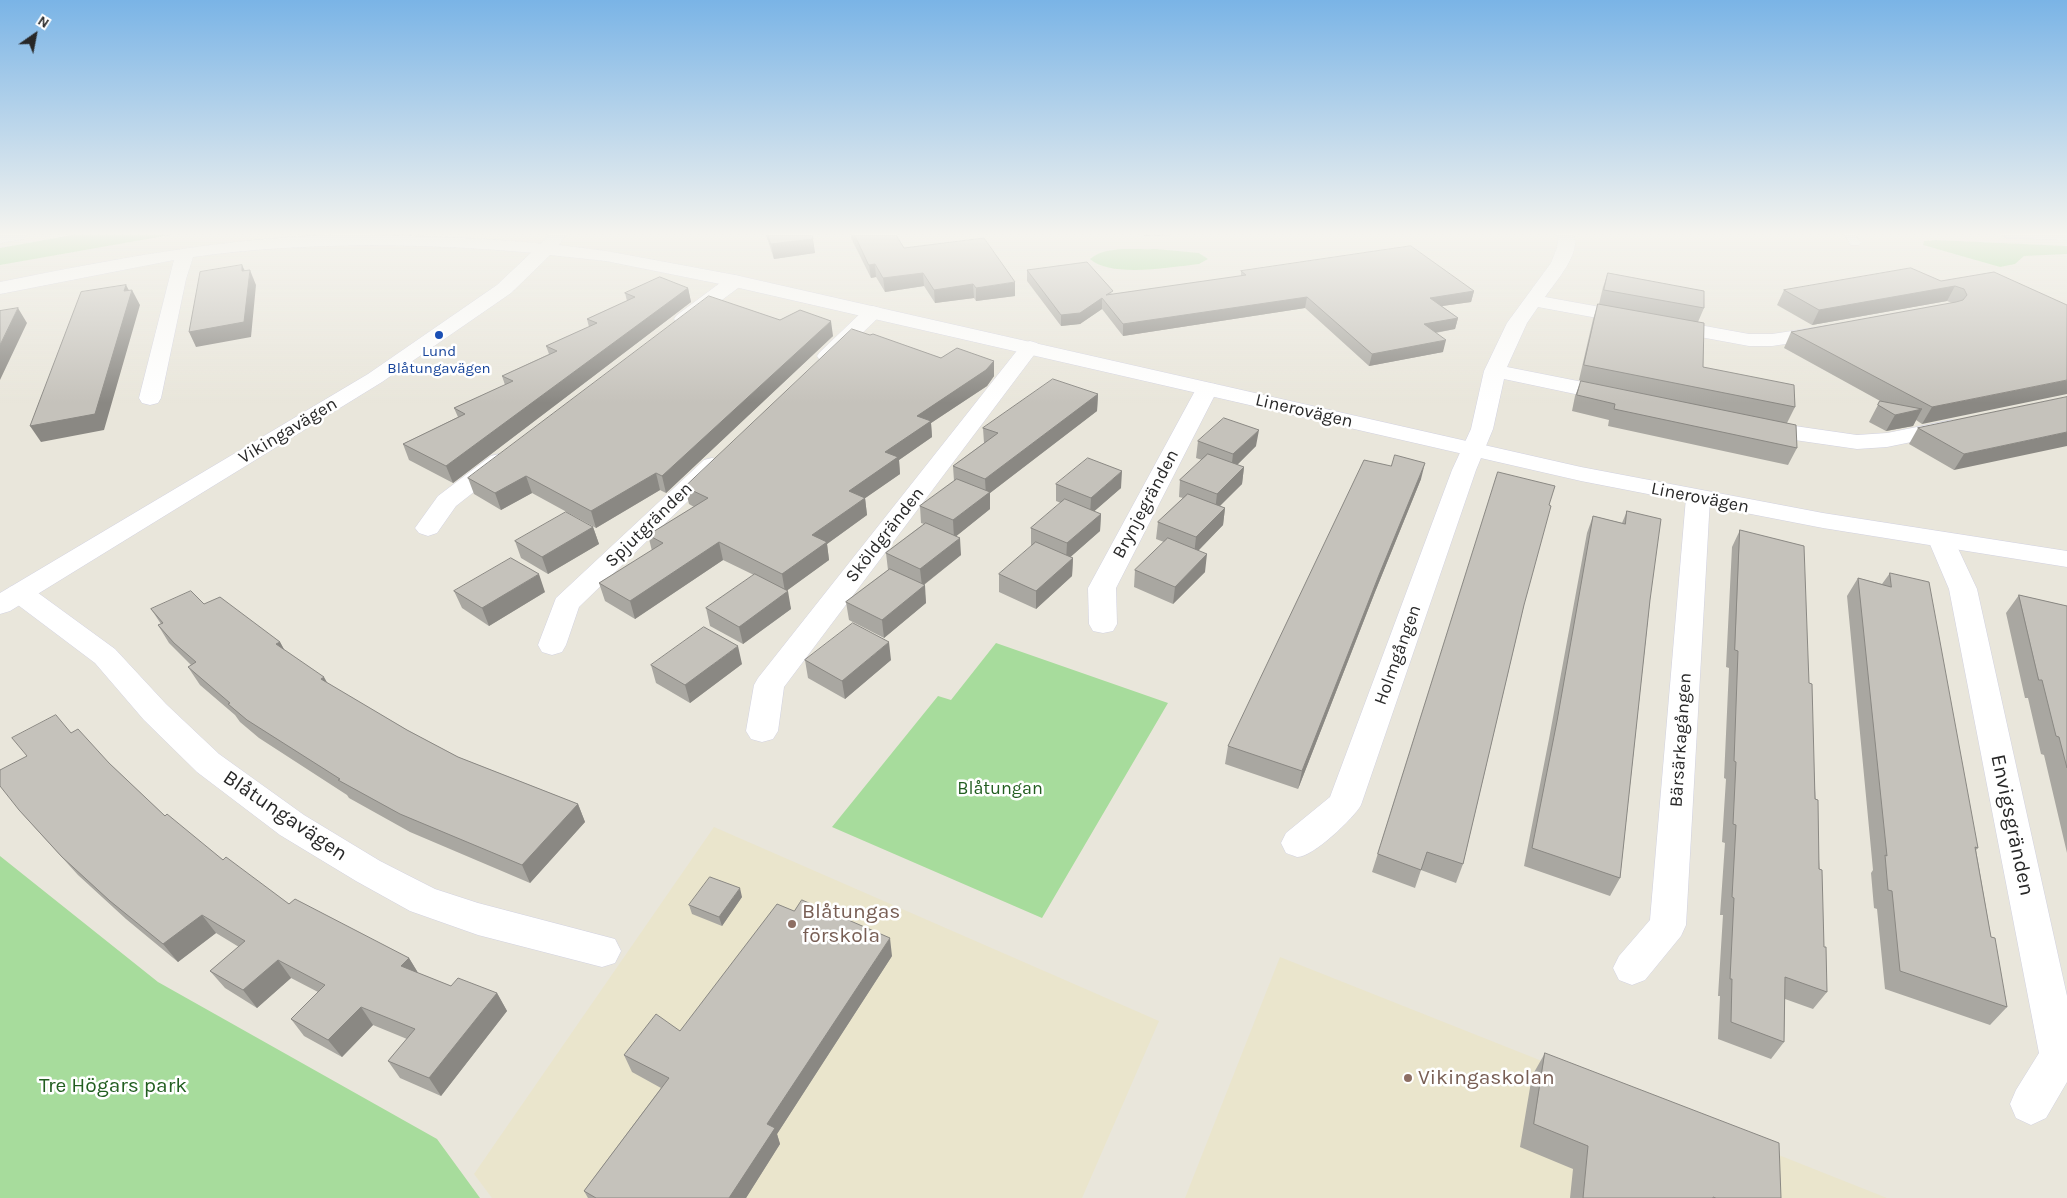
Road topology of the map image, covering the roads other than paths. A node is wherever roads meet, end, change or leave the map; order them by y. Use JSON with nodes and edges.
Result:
{"nodes":[{"id":1,"x":174,"y":291,"type":"edge"},
{"id":2,"x":500,"y":291,"type":"edge"},
{"id":3,"x":722,"y":291,"type":"edge"},
{"id":4,"x":779,"y":291,"type":"edge"},
{"id":5,"x":1540,"y":291,"type":"edge"},
{"id":6,"x":1533,"y":300,"type":"junction"},
{"id":7,"x":872,"y":312,"type":"junction"},
{"id":8,"x":1842,"y":329,"type":"edge"},
{"id":9,"x":668,"y":332,"type":"edge"},
{"id":10,"x":1030,"y":347,"type":"junction"},
{"id":11,"x":814,"y":368,"type":"edge"},
{"id":12,"x":1495,"y":371,"type":"junction"},
{"id":13,"x":1208,"y":389,"type":"junction"},
{"id":14,"x":150,"y":398,"type":"dead end"},
{"id":15,"x":1634,"y":400,"type":"edge"},
{"id":16,"x":1971,"y":423,"type":"edge"},
{"id":17,"x":1740,"y":424,"type":"edge"},
{"id":18,"x":518,"y":446,"type":"edge"},
{"id":19,"x":729,"y":449,"type":"edge"},
{"id":20,"x":1473,"y":449,"type":"junction"},
{"id":21,"x":1698,"y":498,"type":"junction"},
{"id":22,"x":428,"y":528,"type":"dead end"},
{"id":23,"x":1942,"y":542,"type":"junction"},
{"id":24,"x":2067,"y":559,"type":"edge"},
{"id":25,"x":10,"y":599,"type":"edge"},
{"id":26,"x":1103,"y":624,"type":"dead end"},
{"id":27,"x":552,"y":645,"type":"dead end"},
{"id":28,"x":762,"y":731,"type":"dead end"},
{"id":29,"x":1298,"y":843,"type":"dead end"},
{"id":30,"x":602,"y":951,"type":"dead end"},
{"id":31,"x":1632,"y":968,"type":"dead end"},
{"id":32,"x":2031,"y":1104,"type":"dead end"}],
"edges":[{"from":1,"to":14,"type":"street"},
{"from":2,"to":25,"type":"street","name":"Vikingavägen"},
{"from":3,"to":9,"type":"street"},
{"from":4,"to":7,"type":"street","name":"Linerovägen"},
{"from":5,"to":6,"type":"street","name":"Holmgången"},
{"from":6,"to":8,"type":"street"},
{"from":6,"to":12,"type":"street","name":"Holmgången"},
{"from":7,"to":10,"type":"street","name":"Linerovägen"},
{"from":7,"to":11,"type":"street"},
{"from":10,"to":13,"type":"street","name":"Linerovägen"},
{"from":10,"to":28,"type":"street","name":"Sköldgränden"},
{"from":12,"to":15,"type":"street"},
{"from":12,"to":20,"type":"street","name":"Holmgången"},
{"from":13,"to":20,"type":"street","name":"Linerovägen"},
{"from":13,"to":26,"type":"street","name":"Brynjegränden"},
{"from":16,"to":17,"type":"street"},
{"from":18,"to":22,"type":"street"},
{"from":19,"to":27,"type":"street","name":"Spjutgränden"},
{"from":20,"to":21,"type":"street","name":"Linerovägen"},
{"from":20,"to":29,"type":"street","name":"Holmgången"},
{"from":21,"to":23,"type":"street","name":"Linerovägen"},
{"from":21,"to":31,"type":"street","name":"Bärsärkagången"},
{"from":23,"to":24,"type":"street","name":"Linerovägen"},
{"from":23,"to":32,"type":"street","name":"Envigsgränden"},
{"from":25,"to":30,"type":"street","name":"Blåtungavägen"}]}
